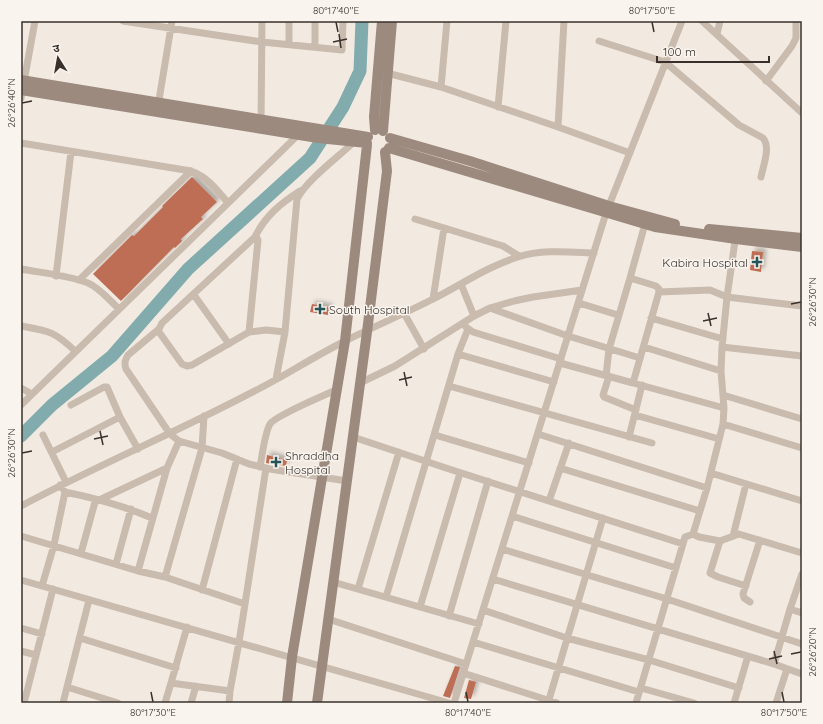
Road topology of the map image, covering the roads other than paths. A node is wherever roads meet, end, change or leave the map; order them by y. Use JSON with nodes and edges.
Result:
{"nodes":[{"id":1,"x":35,"y":21,"type":"edge"},
{"id":2,"x":124,"y":21,"type":"edge"},
{"id":3,"x":262,"y":21,"type":"edge"},
{"id":4,"x":290,"y":21,"type":"edge"},
{"id":5,"x":315,"y":21,"type":"edge"},
{"id":6,"x":344,"y":21,"type":"edge"},
{"id":7,"x":382,"y":21,"type":"edge"},
{"id":8,"x":392,"y":21,"type":"edge"},
{"id":9,"x":448,"y":21,"type":"edge"},
{"id":10,"x":506,"y":21,"type":"edge"},
{"id":11,"x":564,"y":21,"type":"edge"},
{"id":12,"x":682,"y":21,"type":"edge"},
{"id":13,"x":702,"y":21,"type":"edge"},
{"id":14,"x":720,"y":21,"type":"edge"},
{"id":15,"x":171,"y":25,"type":"edge"},
{"id":16,"x":798,"y":27,"type":"edge"},
{"id":17,"x":717,"y":34,"type":"junction"},
{"id":18,"x":599,"y":41,"type":"dead end"},
{"id":19,"x":262,"y":42,"type":"junction"},
{"id":20,"x":289,"y":44,"type":"junction"},
{"id":21,"x":315,"y":47,"type":"junction"},
{"id":22,"x":665,"y":62,"type":"junction"},
{"id":23,"x":383,"y":72,"type":"junction"},
{"id":24,"x":766,"y":81,"type":"junction"},
{"id":25,"x":441,"y":87,"type":"junction"},
{"id":26,"x":22,"y":88,"type":"edge"},
{"id":27,"x":157,"y":107,"type":"junction"},
{"id":28,"x":498,"y":107,"type":"junction"},
{"id":29,"x":801,"y":108,"type":"edge"},
{"id":30,"x":261,"y":124,"type":"junction"},
{"id":31,"x":308,"y":126,"type":"junction"},
{"id":32,"x":558,"y":127,"type":"junction"},
{"id":33,"x":319,"y":133,"type":"junction"},
{"id":34,"x":299,"y":135,"type":"junction"},
{"id":35,"x":349,"y":139,"type":"junction"},
{"id":36,"x":378,"y":140,"type":"junction"},
{"id":37,"x":21,"y":143,"type":"edge"},
{"id":38,"x":71,"y":152,"type":"junction"},
{"id":39,"x":630,"y":153,"type":"junction"},
{"id":40,"x":191,"y":171,"type":"junction"},
{"id":41,"x":761,"y":177,"type":"dead end"},
{"id":42,"x":301,"y":191,"type":"junction"},
{"id":43,"x":228,"y":203,"type":"junction"},
{"id":44,"x":608,"y":210,"type":"junction"},
{"id":45,"x":415,"y":219,"type":"dead end"},
{"id":46,"x":645,"y":224,"type":"junction"},
{"id":47,"x":444,"y":228,"type":"junction"},
{"id":48,"x":736,"y":235,"type":"junction"},
{"id":49,"x":255,"y":237,"type":"junction"},
{"id":50,"x":802,"y":238,"type":"edge"},
{"id":51,"x":802,"y":247,"type":"edge"},
{"id":52,"x":594,"y":253,"type":"junction"},
{"id":53,"x":519,"y":256,"type":"junction"},
{"id":54,"x":21,"y":269,"type":"edge"},
{"id":55,"x":56,"y":276,"type":"junction"},
{"id":56,"x":630,"y":278,"type":"junction"},
{"id":57,"x":79,"y":280,"type":"junction"},
{"id":58,"x":461,"y":284,"type":"junction"},
{"id":59,"x":582,"y":290,"type":"junction"},
{"id":60,"x":659,"y":292,"type":"junction"},
{"id":61,"x":194,"y":295,"type":"junction"},
{"id":62,"x":727,"y":297,"type":"junction"},
{"id":63,"x":433,"y":299,"type":"junction"},
{"id":64,"x":579,"y":303,"type":"junction"},
{"id":65,"x":802,"y":306,"type":"edge"},
{"id":66,"x":490,"y":308,"type":"junction"},
{"id":67,"x":119,"y":309,"type":"junction"},
{"id":68,"x":404,"y":313,"type":"junction"},
{"id":69,"x":474,"y":316,"type":"junction"},
{"id":70,"x":618,"y":316,"type":"junction"},
{"id":71,"x":651,"y":318,"type":"junction"},
{"id":72,"x":21,"y":326,"type":"edge"},
{"id":73,"x":465,"y":326,"type":"junction"},
{"id":74,"x":159,"y":328,"type":"junction"},
{"id":75,"x":368,"y":330,"type":"junction"},
{"id":76,"x":249,"y":332,"type":"junction"},
{"id":77,"x":285,"y":332,"type":"junction"},
{"id":78,"x":568,"y":336,"type":"junction"},
{"id":79,"x":344,"y":341,"type":"junction"},
{"id":80,"x":723,"y":343,"type":"junction"},
{"id":81,"x":229,"y":344,"type":"junction"},
{"id":82,"x":644,"y":347,"type":"junction"},
{"id":83,"x":608,"y":348,"type":"junction"},
{"id":84,"x":424,"y":349,"type":"junction"},
{"id":85,"x":75,"y":351,"type":"junction"},
{"id":86,"x":458,"y":354,"type":"junction"},
{"id":87,"x":802,"y":356,"type":"edge"},
{"id":88,"x":640,"y":358,"type":"junction"},
{"id":89,"x":560,"y":361,"type":"junction"},
{"id":90,"x":721,"y":371,"type":"junction"},
{"id":91,"x":607,"y":376,"type":"junction"},
{"id":92,"x":276,"y":379,"type":"junction"},
{"id":93,"x":554,"y":382,"type":"junction"},
{"id":94,"x":360,"y":383,"type":"junction"},
{"id":95,"x":633,"y":383,"type":"junction"},
{"id":96,"x":449,"y":386,"type":"junction"},
{"id":97,"x":642,"y":386,"type":"junction"},
{"id":98,"x":21,"y":388,"type":"edge"},
{"id":99,"x":336,"y":390,"type":"junction"},
{"id":100,"x":32,"y":394,"type":"junction"},
{"id":101,"x":723,"y":395,"type":"junction"},
{"id":102,"x":21,"y":405,"type":"edge"},
{"id":103,"x":71,"y":405,"type":"dead end"},
{"id":104,"x":724,"y":408,"type":"junction"},
{"id":105,"x":635,"y":412,"type":"junction"},
{"id":106,"x":544,"y":413,"type":"junction"},
{"id":107,"x":204,"y":416,"type":"junction"},
{"id":108,"x":120,"y":417,"type":"junction"},
{"id":109,"x":802,"y":419,"type":"edge"},
{"id":110,"x":723,"y":424,"type":"junction"},
{"id":111,"x":170,"y":434,"type":"junction"},
{"id":112,"x":538,"y":434,"type":"junction"},
{"id":113,"x":43,"y":435,"type":"dead end"},
{"id":114,"x":435,"y":435,"type":"junction"},
{"id":115,"x":353,"y":437,"type":"junction"},
{"id":116,"x":629,"y":437,"type":"junction"},
{"id":117,"x":719,"y":439,"type":"junction"},
{"id":118,"x":179,"y":441,"type":"junction"},
{"id":119,"x":568,"y":443,"type":"junction"},
{"id":120,"x":652,"y":443,"type":"dead end"},
{"id":121,"x":202,"y":448,"type":"junction"},
{"id":122,"x":802,"y":448,"type":"edge"},
{"id":123,"x":138,"y":449,"type":"junction"},
{"id":124,"x":52,"y":452,"type":"junction"},
{"id":125,"x":399,"y":452,"type":"junction"},
{"id":126,"x":237,"y":459,"type":"junction"},
{"id":127,"x":427,"y":462,"type":"junction"},
{"id":128,"x":529,"y":463,"type":"junction"},
{"id":129,"x":167,"y":468,"type":"junction"},
{"id":130,"x":263,"y":468,"type":"junction"},
{"id":131,"x":560,"y":468,"type":"junction"},
{"id":132,"x":460,"y":473,"type":"junction"},
{"id":133,"x":711,"y":473,"type":"junction"},
{"id":134,"x":322,"y":478,"type":"junction"},
{"id":135,"x":347,"y":481,"type":"junction"},
{"id":136,"x":488,"y":481,"type":"junction"},
{"id":137,"x":63,"y":484,"type":"junction"},
{"id":138,"x":746,"y":484,"type":"junction"},
{"id":139,"x":707,"y":488,"type":"junction"},
{"id":140,"x":520,"y":491,"type":"junction"},
{"id":141,"x":65,"y":492,"type":"junction"},
{"id":142,"x":100,"y":499,"type":"junction"},
{"id":143,"x":549,"y":501,"type":"junction"},
{"id":144,"x":802,"y":501,"type":"edge"},
{"id":145,"x":21,"y":506,"type":"edge"},
{"id":146,"x":131,"y":509,"type":"junction"},
{"id":147,"x":700,"y":512,"type":"junction"},
{"id":148,"x":512,"y":516,"type":"junction"},
{"id":149,"x":152,"y":518,"type":"junction"},
{"id":150,"x":603,"y":518,"type":"junction"},
{"id":151,"x":693,"y":534,"type":"junction"},
{"id":152,"x":21,"y":536,"type":"edge"},
{"id":153,"x":733,"y":536,"type":"junction"},
{"id":154,"x":760,"y":540,"type":"junction"},
{"id":155,"x":720,"y":541,"type":"junction"},
{"id":156,"x":596,"y":542,"type":"junction"},
{"id":157,"x":683,"y":544,"type":"junction"},
{"id":158,"x":54,"y":545,"type":"junction"},
{"id":159,"x":502,"y":548,"type":"junction"},
{"id":160,"x":81,"y":553,"type":"junction"},
{"id":161,"x":802,"y":553,"type":"edge"},
{"id":162,"x":116,"y":564,"type":"junction"},
{"id":163,"x":676,"y":568,"type":"junction"},
{"id":164,"x":138,"y":571,"type":"junction"},
{"id":165,"x":586,"y":574,"type":"junction"},
{"id":166,"x":802,"y":574,"type":"edge"},
{"id":167,"x":165,"y":577,"type":"junction"},
{"id":168,"x":493,"y":579,"type":"junction"},
{"id":169,"x":21,"y":580,"type":"edge"},
{"id":170,"x":333,"y":582,"type":"junction"},
{"id":171,"x":801,"y":582,"type":"edge"},
{"id":172,"x":42,"y":586,"type":"junction"},
{"id":173,"x":746,"y":586,"type":"junction"},
{"id":174,"x":53,"y":589,"type":"junction"},
{"id":175,"x":358,"y":589,"type":"junction"},
{"id":176,"x":202,"y":590,"type":"junction"},
{"id":177,"x":386,"y":597,"type":"junction"},
{"id":178,"x":667,"y":599,"type":"junction"},
{"id":179,"x":89,"y":600,"type":"junction"},
{"id":180,"x":750,"y":602,"type":"dead end"},
{"id":181,"x":245,"y":604,"type":"junction"},
{"id":182,"x":577,"y":605,"type":"junction"},
{"id":183,"x":420,"y":607,"type":"junction"},
{"id":184,"x":790,"y":609,"type":"junction"},
{"id":185,"x":483,"y":610,"type":"junction"},
{"id":186,"x":802,"y":613,"type":"edge"},
{"id":187,"x":449,"y":616,"type":"junction"},
{"id":188,"x":328,"y":619,"type":"junction"},
{"id":189,"x":479,"y":624,"type":"junction"},
{"id":190,"x":187,"y":627,"type":"junction"},
{"id":191,"x":21,"y":628,"type":"edge"},
{"id":192,"x":658,"y":628,"type":"junction"},
{"id":193,"x":42,"y":634,"type":"junction"},
{"id":194,"x":80,"y":638,"type":"junction"},
{"id":195,"x":567,"y":638,"type":"junction"},
{"id":196,"x":782,"y":638,"type":"junction"},
{"id":197,"x":240,"y":642,"type":"junction"},
{"id":198,"x":473,"y":642,"type":"junction"},
{"id":199,"x":802,"y":644,"type":"edge"},
{"id":200,"x":21,"y":651,"type":"edge"},
{"id":201,"x":36,"y":655,"type":"junction"},
{"id":202,"x":748,"y":656,"type":"junction"},
{"id":203,"x":292,"y":657,"type":"junction"},
{"id":204,"x":649,"y":660,"type":"junction"},
{"id":205,"x":466,"y":664,"type":"junction"},
{"id":206,"x":774,"y":664,"type":"junction"},
{"id":207,"x":322,"y":666,"type":"junction"},
{"id":208,"x":176,"y":668,"type":"junction"},
{"id":209,"x":558,"y":668,"type":"junction"},
{"id":210,"x":787,"y":669,"type":"junction"},
{"id":211,"x":464,"y":674,"type":"junction"},
{"id":212,"x":802,"y":674,"type":"edge"},
{"id":213,"x":171,"y":683,"type":"junction"},
{"id":214,"x":196,"y":686,"type":"junction"},
{"id":215,"x":67,"y":687,"type":"junction"},
{"id":216,"x":739,"y":688,"type":"junction"},
{"id":217,"x":640,"y":690,"type":"junction"},
{"id":218,"x":230,"y":691,"type":"junction"},
{"id":219,"x":548,"y":702,"type":"edge"},
{"id":220,"x":24,"y":703,"type":"edge"},
{"id":221,"x":63,"y":703,"type":"edge"},
{"id":222,"x":118,"y":703,"type":"edge"},
{"id":223,"x":165,"y":703,"type":"edge"},
{"id":224,"x":191,"y":703,"type":"edge"},
{"id":225,"x":229,"y":703,"type":"edge"},
{"id":226,"x":287,"y":703,"type":"edge"},
{"id":227,"x":317,"y":703,"type":"edge"},
{"id":228,"x":449,"y":703,"type":"edge"},
{"id":229,"x":454,"y":703,"type":"edge"},
{"id":230,"x":557,"y":703,"type":"edge"},
{"id":231,"x":636,"y":703,"type":"edge"},
{"id":232,"x":694,"y":703,"type":"edge"},
{"id":233,"x":734,"y":703,"type":"edge"},
{"id":234,"x":776,"y":703,"type":"edge"}],
"edges":[{"from":1,"to":26,"type":"street"},
{"from":2,"to":15,"type":"street"},
{"from":3,"to":19,"type":"street"},
{"from":4,"to":20,"type":"street"},
{"from":5,"to":21,"type":"street"},
{"from":6,"to":21,"type":"street"},
{"from":7,"to":23,"type":"street"},
{"from":8,"to":23,"type":"street"},
{"from":9,"to":25,"type":"street"},
{"from":10,"to":28,"type":"street"},
{"from":11,"to":32,"type":"street"},
{"from":12,"to":22,"type":"street"},
{"from":13,"to":17,"type":"street"},
{"from":14,"to":17,"type":"street"},
{"from":15,"to":19,"type":"street"},
{"from":15,"to":27,"type":"street"},
{"from":16,"to":24,"type":"street"},
{"from":17,"to":24,"type":"street"},
{"from":18,"to":22,"type":"street"},
{"from":19,"to":20,"type":"street"},
{"from":19,"to":30,"type":"street"},
{"from":20,"to":21,"type":"street"},
{"from":22,"to":39,"type":"street"},
{"from":22,"to":41,"type":"street"},
{"from":23,"to":25,"type":"street"},
{"from":23,"to":36,"type":"street"},
{"from":24,"to":29,"type":"street"},
{"from":25,"to":28,"type":"street"},
{"from":26,"to":27,"type":"street"},
{"from":27,"to":30,"type":"street"},
{"from":28,"to":32,"type":"street"},
{"from":30,"to":31,"type":"street"},
{"from":30,"to":34,"type":"street"},
{"from":31,"to":33,"type":"street"},
{"from":31,"to":34,"type":"street"},
{"from":32,"to":39,"type":"street"},
{"from":33,"to":34,"type":"street"},
{"from":33,"to":35,"type":"street"},
{"from":34,"to":43,"type":"street"},
{"from":35,"to":36,"type":"street"},
{"from":35,"to":42,"type":"street"},
{"from":36,"to":44,"type":"street"},
{"from":36,"to":75,"type":"street"},
{"from":36,"to":79,"type":"street"},
{"from":37,"to":38,"type":"street"},
{"from":38,"to":40,"type":"street"},
{"from":38,"to":55,"type":"street"},
{"from":39,"to":44,"type":"street"},
{"from":40,"to":43,"type":"street"},
{"from":40,"to":57,"type":"street"},
{"from":42,"to":49,"type":"street"},
{"from":42,"to":77,"type":"street"},
{"from":43,"to":67,"type":"street"},
{"from":44,"to":46,"type":"street"},
{"from":44,"to":48,"type":"street"},
{"from":44,"to":52,"type":"street"},
{"from":45,"to":47,"type":"street"},
{"from":46,"to":48,"type":"street"},
{"from":46,"to":56,"type":"street"},
{"from":47,"to":53,"type":"street"},
{"from":47,"to":63,"type":"street"},
{"from":48,"to":50,"type":"street"},
{"from":48,"to":51,"type":"street"},
{"from":48,"to":62,"type":"street"},
{"from":49,"to":61,"type":"street"},
{"from":49,"to":76,"type":"street"},
{"from":52,"to":53,"type":"street"},
{"from":52,"to":59,"type":"street"},
{"from":53,"to":58,"type":"street"},
{"from":54,"to":55,"type":"street"},
{"from":55,"to":57,"type":"street"},
{"from":56,"to":60,"type":"street"},
{"from":56,"to":70,"type":"street"},
{"from":57,"to":67,"type":"street"},
{"from":58,"to":63,"type":"street"},
{"from":58,"to":69,"type":"street"},
{"from":59,"to":64,"type":"street"},
{"from":59,"to":66,"type":"street"},
{"from":60,"to":62,"type":"street"},
{"from":60,"to":71,"type":"street"},
{"from":61,"to":74,"type":"street"},
{"from":61,"to":81,"type":"street"},
{"from":62,"to":65,"type":"street"},
{"from":62,"to":80,"type":"street"},
{"from":63,"to":68,"type":"street"},
{"from":64,"to":70,"type":"street"},
{"from":64,"to":78,"type":"street"},
{"from":66,"to":69,"type":"street"},
{"from":66,"to":78,"type":"street"},
{"from":67,"to":85,"type":"street"},
{"from":68,"to":75,"type":"street"},
{"from":68,"to":84,"type":"street"},
{"from":69,"to":73,"type":"street"},
{"from":70,"to":83,"type":"street"},
{"from":71,"to":80,"type":"street"},
{"from":71,"to":82,"type":"street"},
{"from":72,"to":85,"type":"street"},
{"from":73,"to":84,"type":"street"},
{"from":73,"to":86,"type":"street"},
{"from":73,"to":89,"type":"street"},
{"from":74,"to":81,"type":"street"},
{"from":74,"to":111,"type":"street"},
{"from":75,"to":79,"type":"street"},
{"from":75,"to":94,"type":"street"},
{"from":76,"to":77,"type":"street"},
{"from":76,"to":81,"type":"street"},
{"from":77,"to":92,"type":"street"},
{"from":78,"to":83,"type":"street"},
{"from":78,"to":89,"type":"street"},
{"from":79,"to":92,"type":"street"},
{"from":79,"to":99,"type":"street"},
{"from":80,"to":87,"type":"street"},
{"from":80,"to":90,"type":"street"},
{"from":82,"to":88,"type":"street"},
{"from":82,"to":90,"type":"street"},
{"from":83,"to":88,"type":"street"},
{"from":83,"to":91,"type":"street"},
{"from":84,"to":94,"type":"street"},
{"from":85,"to":100,"type":"street"},
{"from":86,"to":93,"type":"street"},
{"from":86,"to":96,"type":"street"},
{"from":88,"to":95,"type":"street"},
{"from":89,"to":91,"type":"street"},
{"from":89,"to":93,"type":"street"},
{"from":90,"to":101,"type":"street"},
{"from":91,"to":95,"type":"street"},
{"from":91,"to":105,"type":"street"},
{"from":92,"to":107,"type":"street"},
{"from":93,"to":106,"type":"street"},
{"from":94,"to":115,"type":"street"},
{"from":95,"to":97,"type":"street"},
{"from":96,"to":106,"type":"street"},
{"from":96,"to":114,"type":"street"},
{"from":97,"to":104,"type":"street"},
{"from":97,"to":105,"type":"street"},
{"from":98,"to":100,"type":"street"},
{"from":99,"to":130,"type":"street"},
{"from":99,"to":134,"type":"street"},
{"from":100,"to":102,"type":"street"},
{"from":101,"to":104,"type":"street"},
{"from":101,"to":109,"type":"street"},
{"from":103,"to":108,"type":"street"},
{"from":104,"to":110,"type":"street"},
{"from":105,"to":116,"type":"street"},
{"from":105,"to":117,"type":"street"},
{"from":106,"to":112,"type":"street"},
{"from":106,"to":116,"type":"street"},
{"from":107,"to":111,"type":"street"},
{"from":107,"to":121,"type":"street"},
{"from":108,"to":123,"type":"street"},
{"from":108,"to":124,"type":"street"},
{"from":110,"to":117,"type":"street"},
{"from":110,"to":122,"type":"street"},
{"from":111,"to":118,"type":"street"},
{"from":111,"to":123,"type":"street"},
{"from":112,"to":119,"type":"street"},
{"from":112,"to":128,"type":"street"},
{"from":113,"to":124,"type":"street"},
{"from":114,"to":127,"type":"street"},
{"from":114,"to":128,"type":"street"},
{"from":115,"to":125,"type":"street"},
{"from":115,"to":135,"type":"street"},
{"from":116,"to":120,"type":"street"},
{"from":117,"to":133,"type":"street"},
{"from":118,"to":121,"type":"street"},
{"from":118,"to":129,"type":"street"},
{"from":119,"to":131,"type":"street"},
{"from":119,"to":139,"type":"street"},
{"from":121,"to":126,"type":"street"},
{"from":121,"to":167,"type":"street"},
{"from":123,"to":137,"type":"street"},
{"from":124,"to":137,"type":"street"},
{"from":125,"to":127,"type":"street"},
{"from":125,"to":175,"type":"street"},
{"from":126,"to":130,"type":"street"},
{"from":126,"to":176,"type":"street"},
{"from":127,"to":132,"type":"street"},
{"from":127,"to":177,"type":"street"},
{"from":128,"to":140,"type":"street"},
{"from":129,"to":142,"type":"street"},
{"from":129,"to":149,"type":"street"},
{"from":130,"to":134,"type":"street"},
{"from":130,"to":181,"type":"street"},
{"from":131,"to":143,"type":"street"},
{"from":131,"to":147,"type":"street"},
{"from":132,"to":136,"type":"street"},
{"from":132,"to":183,"type":"street"},
{"from":133,"to":138,"type":"street"},
{"from":133,"to":139,"type":"street"},
{"from":134,"to":135,"type":"street"},
{"from":134,"to":203,"type":"street"},
{"from":135,"to":170,"type":"street"},
{"from":136,"to":140,"type":"street"},
{"from":136,"to":187,"type":"street"},
{"from":137,"to":141,"type":"street"},
{"from":137,"to":145,"type":"street"},
{"from":138,"to":144,"type":"street"},
{"from":138,"to":153,"type":"street"},
{"from":139,"to":147,"type":"street"},
{"from":140,"to":143,"type":"street"},
{"from":140,"to":148,"type":"street"},
{"from":141,"to":142,"type":"street"},
{"from":141,"to":158,"type":"street"},
{"from":142,"to":146,"type":"street"},
{"from":142,"to":160,"type":"street"},
{"from":143,"to":150,"type":"street"},
{"from":146,"to":149,"type":"street"},
{"from":146,"to":162,"type":"street"},
{"from":147,"to":151,"type":"street"},
{"from":148,"to":156,"type":"street"},
{"from":148,"to":159,"type":"street"},
{"from":149,"to":164,"type":"street"},
{"from":150,"to":156,"type":"street"},
{"from":150,"to":157,"type":"street"},
{"from":151,"to":155,"type":"street"},
{"from":151,"to":157,"type":"street"},
{"from":152,"to":158,"type":"street"},
{"from":153,"to":154,"type":"street"},
{"from":153,"to":155,"type":"street"},
{"from":154,"to":161,"type":"street"},
{"from":154,"to":173,"type":"street"},
{"from":155,"to":173,"type":"street"},
{"from":156,"to":163,"type":"street"},
{"from":156,"to":165,"type":"street"},
{"from":157,"to":163,"type":"street"},
{"from":158,"to":160,"type":"street"},
{"from":158,"to":172,"type":"street"},
{"from":159,"to":165,"type":"street"},
{"from":159,"to":168,"type":"street"},
{"from":160,"to":162,"type":"street"},
{"from":162,"to":164,"type":"street"},
{"from":163,"to":178,"type":"street"},
{"from":164,"to":167,"type":"street"},
{"from":165,"to":178,"type":"street"},
{"from":165,"to":182,"type":"street"},
{"from":166,"to":171,"type":"street"},
{"from":167,"to":176,"type":"street"},
{"from":168,"to":182,"type":"street"},
{"from":168,"to":185,"type":"street"},
{"from":169,"to":172,"type":"street"},
{"from":170,"to":175,"type":"street"},
{"from":170,"to":188,"type":"street"},
{"from":171,"to":184,"type":"street"},
{"from":172,"to":174,"type":"street"},
{"from":173,"to":180,"type":"street"},
{"from":174,"to":179,"type":"street"},
{"from":174,"to":193,"type":"street"},
{"from":175,"to":177,"type":"street"},
{"from":176,"to":181,"type":"street"},
{"from":177,"to":183,"type":"street"},
{"from":178,"to":192,"type":"street"},
{"from":178,"to":196,"type":"street"},
{"from":179,"to":190,"type":"street"},
{"from":179,"to":194,"type":"street"},
{"from":181,"to":197,"type":"street"},
{"from":182,"to":192,"type":"street"},
{"from":182,"to":195,"type":"street"},
{"from":183,"to":187,"type":"street"},
{"from":184,"to":186,"type":"street"},
{"from":184,"to":196,"type":"street"},
{"from":185,"to":189,"type":"street"},
{"from":185,"to":195,"type":"street"},
{"from":187,"to":189,"type":"street"},
{"from":188,"to":205,"type":"street"},
{"from":188,"to":207,"type":"street"},
{"from":189,"to":198,"type":"street"},
{"from":190,"to":197,"type":"street"},
{"from":190,"to":208,"type":"street"},
{"from":191,"to":193,"type":"street"},
{"from":192,"to":202,"type":"street"},
{"from":192,"to":204,"type":"street"},
{"from":193,"to":201,"type":"street"},
{"from":194,"to":208,"type":"street"},
{"from":194,"to":215,"type":"street"},
{"from":195,"to":204,"type":"street"},
{"from":195,"to":209,"type":"street"},
{"from":196,"to":199,"type":"street"},
{"from":196,"to":206,"type":"street"},
{"from":197,"to":203,"type":"street"},
{"from":197,"to":218,"type":"street"},
{"from":198,"to":205,"type":"street"},
{"from":198,"to":209,"type":"street"},
{"from":200,"to":201,"type":"street"},
{"from":201,"to":220,"type":"street"},
{"from":202,"to":206,"type":"street"},
{"from":202,"to":216,"type":"street"},
{"from":203,"to":207,"type":"street"},
{"from":203,"to":226,"type":"street"},
{"from":204,"to":216,"type":"street"},
{"from":204,"to":217,"type":"street"},
{"from":205,"to":211,"type":"street"},
{"from":206,"to":210,"type":"street"},
{"from":207,"to":227,"type":"street"},
{"from":207,"to":228,"type":"street"},
{"from":208,"to":213,"type":"street"},
{"from":209,"to":217,"type":"street"},
{"from":209,"to":219,"type":"street"},
{"from":210,"to":212,"type":"street"},
{"from":210,"to":234,"type":"street"},
{"from":211,"to":219,"type":"street"},
{"from":211,"to":229,"type":"street"},
{"from":213,"to":214,"type":"street"},
{"from":213,"to":223,"type":"street"},
{"from":214,"to":218,"type":"street"},
{"from":214,"to":224,"type":"street"},
{"from":215,"to":221,"type":"street"},
{"from":215,"to":222,"type":"street"},
{"from":216,"to":233,"type":"street"},
{"from":217,"to":231,"type":"street"},
{"from":217,"to":232,"type":"street"},
{"from":218,"to":225,"type":"street"},
{"from":219,"to":230,"type":"street"}]}
